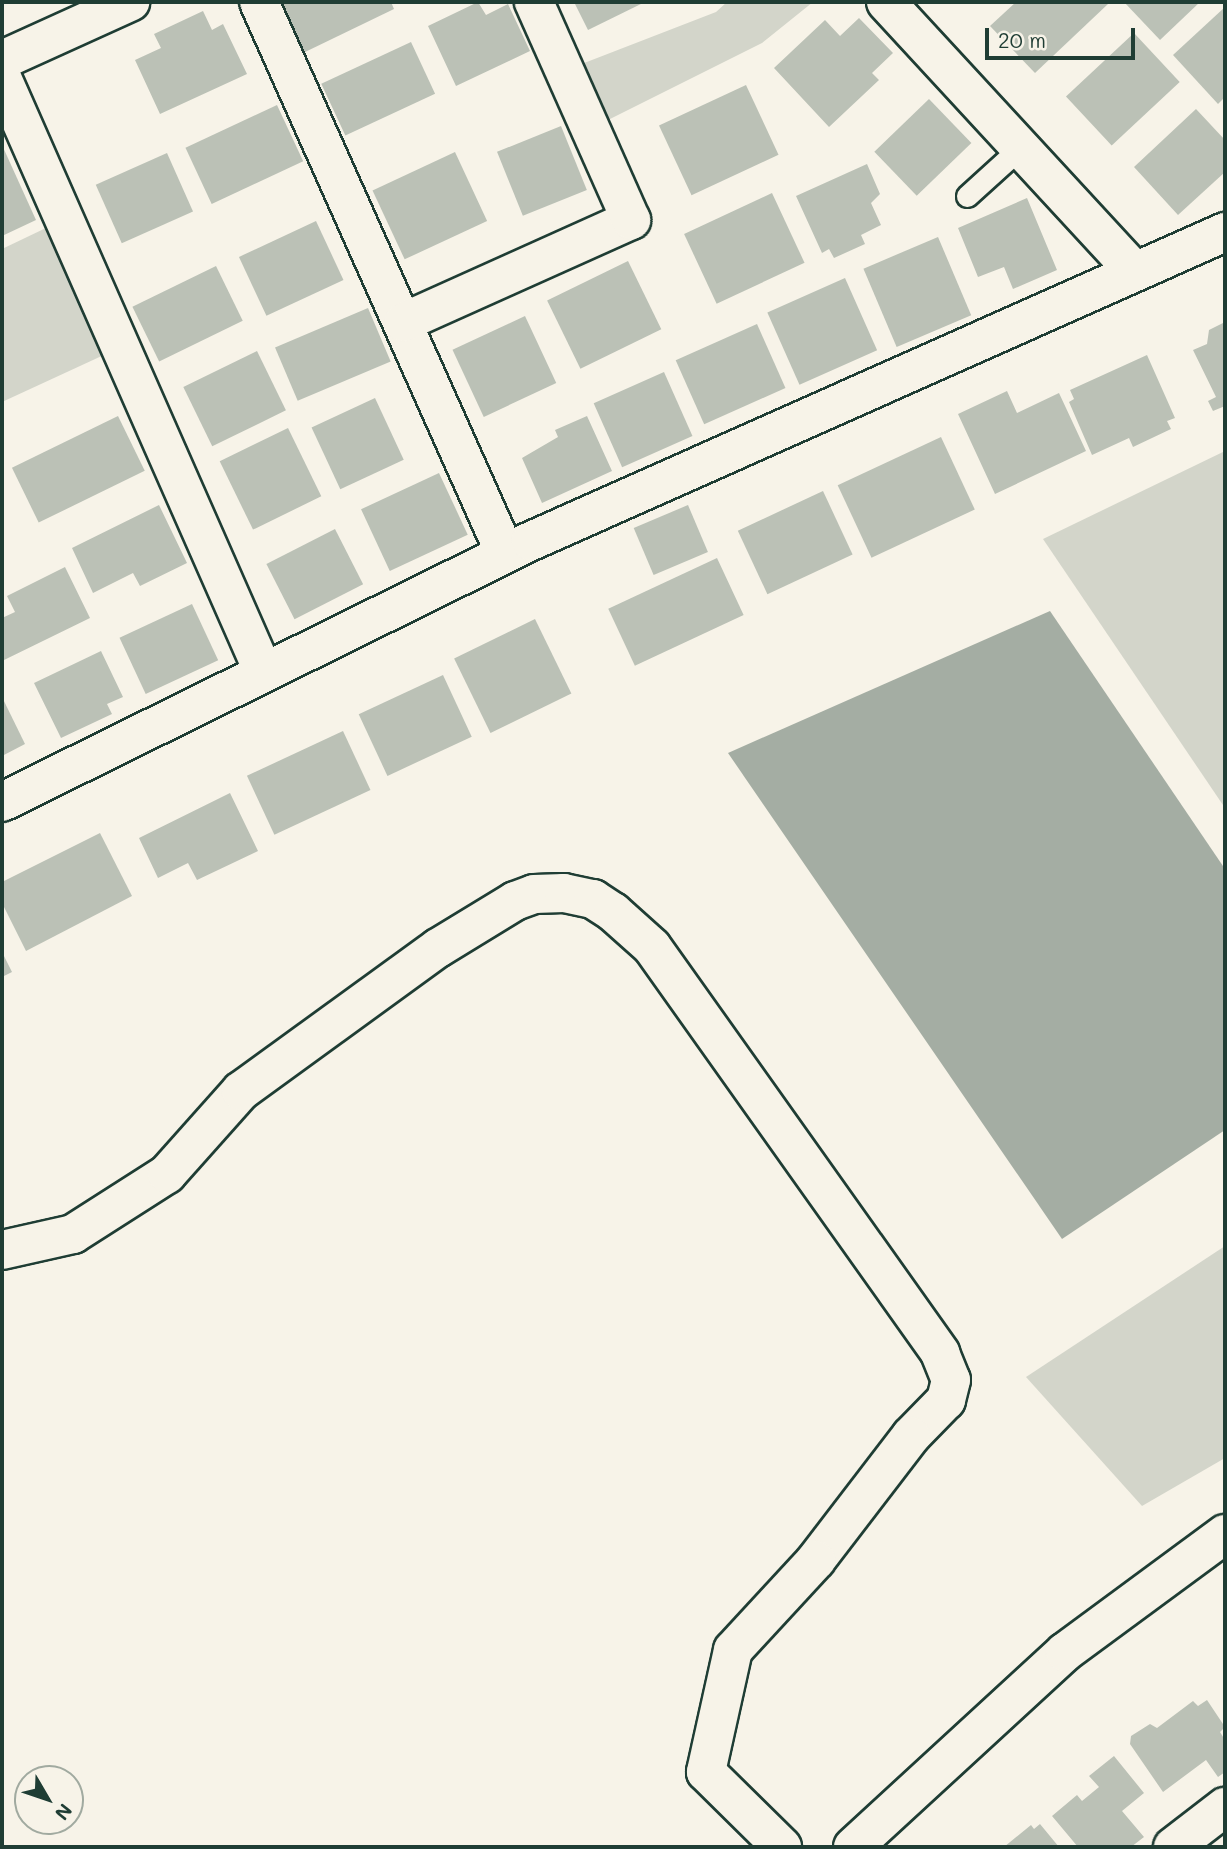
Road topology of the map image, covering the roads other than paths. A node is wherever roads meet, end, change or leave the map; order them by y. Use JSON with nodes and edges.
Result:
{"nodes":[{"id":1,"x":130,"y":2,"type":"edge"},
{"id":2,"x":259,"y":2,"type":"edge"},
{"id":3,"x":534,"y":2,"type":"edge"},
{"id":4,"x":886,"y":2,"type":"edge"},
{"id":5,"x":2,"y":60,"type":"edge"},
{"id":6,"x":2,"y":78,"type":"edge"},
{"id":7,"x":1020,"y":148,"type":"junction"},
{"id":8,"x":967,"y":196,"type":"dead end"},
{"id":9,"x":1225,"y":232,"type":"edge"},
{"id":10,"x":1133,"y":270,"type":"junction"},
{"id":11,"x":404,"y":322,"type":"junction"},
{"id":12,"x":505,"y":553,"type":"junction"},
{"id":13,"x":263,"y":671,"type":"junction"},
{"id":14,"x":2,"y":802,"type":"edge"},
{"id":15,"x":2,"y":1250,"type":"edge"},
{"id":16,"x":1225,"y":1534,"type":"edge"},
{"id":17,"x":1225,"y":1807,"type":"edge"},
{"id":18,"x":782,"y":1847,"type":"edge"},
{"id":19,"x":853,"y":1847,"type":"edge"},
{"id":20,"x":1173,"y":1847,"type":"edge"}],
"edges":[{"from":1,"to":5,"type":"street"},
{"from":2,"to":11,"type":"street"},
{"from":3,"to":11,"type":"street"},
{"from":4,"to":7,"type":"street"},
{"from":6,"to":13,"type":"street"},
{"from":7,"to":8,"type":"lane"},
{"from":7,"to":10,"type":"street"},
{"from":9,"to":10,"type":"street"},
{"from":10,"to":12,"type":"street"},
{"from":11,"to":12,"type":"street"},
{"from":12,"to":13,"type":"street"},
{"from":13,"to":14,"type":"street"},
{"from":15,"to":18,"type":"street"},
{"from":16,"to":19,"type":"street"},
{"from":17,"to":20,"type":"street"}]}
